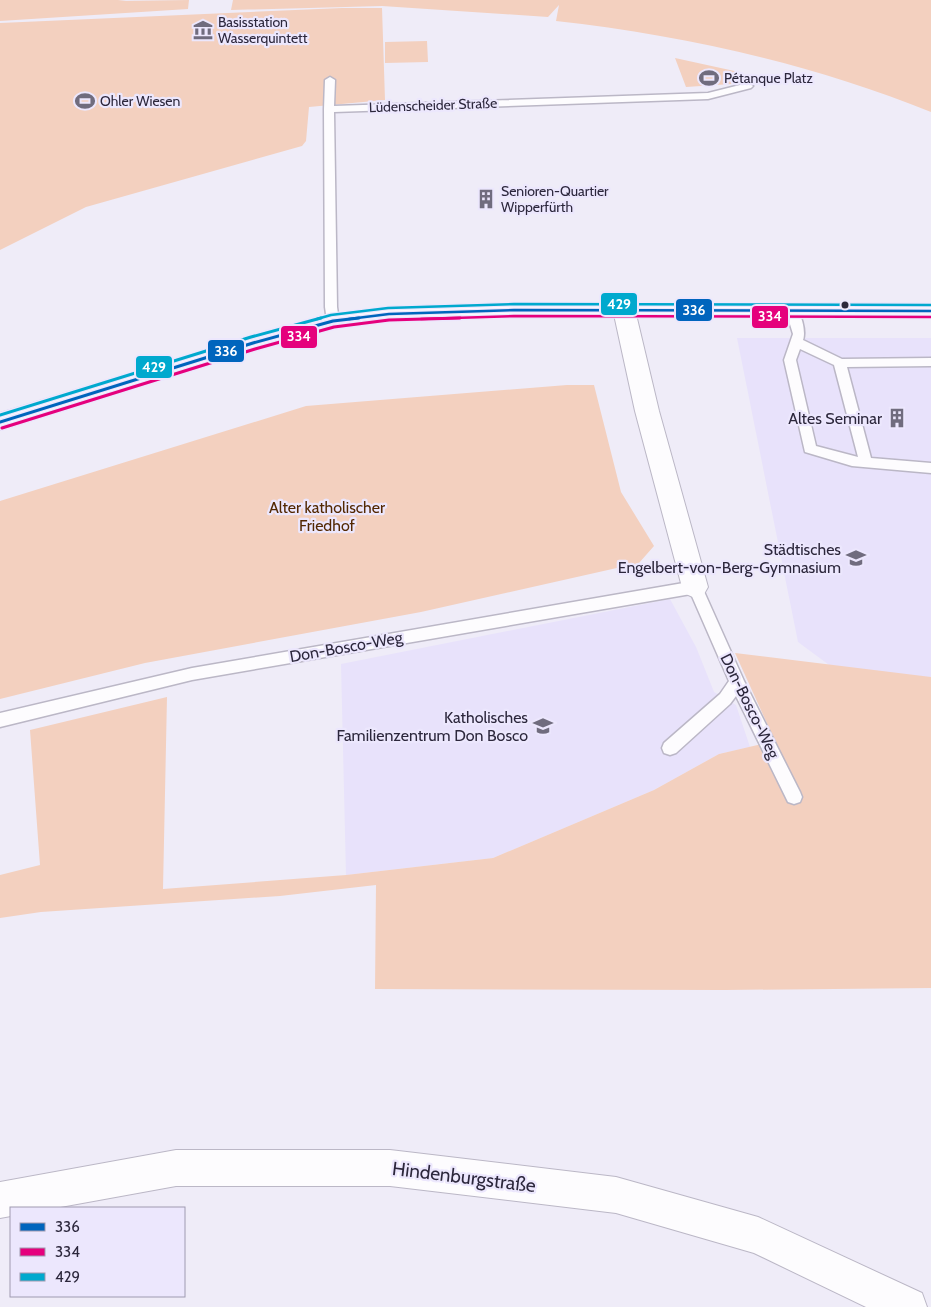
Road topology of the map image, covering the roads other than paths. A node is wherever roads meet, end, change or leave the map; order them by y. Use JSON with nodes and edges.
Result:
{"nodes":[{"id":1,"x":330,"y":80,"type":"dead end"},
{"id":2,"x":748,"y":86,"type":"dead end"},
{"id":3,"x":329,"y":109,"type":"junction"},
{"id":4,"x":624,"y":310,"type":"junction"},
{"id":5,"x":792,"y":311,"type":"junction"},
{"id":6,"x":931,"y":311,"type":"edge"},
{"id":7,"x":333,"y":321,"type":"junction"},
{"id":8,"x":796,"y":342,"type":"junction"},
{"id":9,"x":931,"y":362,"type":"edge"},
{"id":10,"x":840,"y":363,"type":"junction"},
{"id":11,"x":0,"y":422,"type":"edge"},
{"id":12,"x":866,"y":462,"type":"junction"},
{"id":13,"x":931,"y":468,"type":"edge"},
{"id":14,"x":695,"y":587,"type":"junction"},
{"id":15,"x":737,"y":682,"type":"junction"},
{"id":16,"x":0,"y":720,"type":"edge"},
{"id":17,"x":670,"y":748,"type":"dead end"},
{"id":18,"x":794,"y":797,"type":"dead end"},
{"id":19,"x":0,"y":1200,"type":"edge"},
{"id":20,"x":908,"y":1307,"type":"edge"}],
"edges":[{"from":1,"to":3,"type":"lane"},
{"from":2,"to":3,"type":"lane","name":"Lüdenscheider Straße"},
{"from":3,"to":7,"type":"lane"},
{"from":4,"to":5,"type":"main road"},
{"from":4,"to":7,"type":"main road"},
{"from":4,"to":14,"type":"main road","name":"Don-Bosco-Weg"},
{"from":5,"to":6,"type":"main road"},
{"from":5,"to":8,"type":"lane"},
{"from":7,"to":11,"type":"main road"},
{"from":8,"to":10,"type":"lane"},
{"from":8,"to":12,"type":"lane"},
{"from":9,"to":10,"type":"lane"},
{"from":10,"to":12,"type":"lane"},
{"from":12,"to":13,"type":"lane"},
{"from":14,"to":15,"type":"lane","name":"Don-Bosco-Weg"},
{"from":14,"to":16,"type":"lane","name":"Don-Bosco-Weg"},
{"from":15,"to":17,"type":"lane"},
{"from":15,"to":18,"type":"lane","name":"Don-Bosco-Weg"},
{"from":19,"to":20,"type":"main road","name":"Hindenburgstraße"}]}
